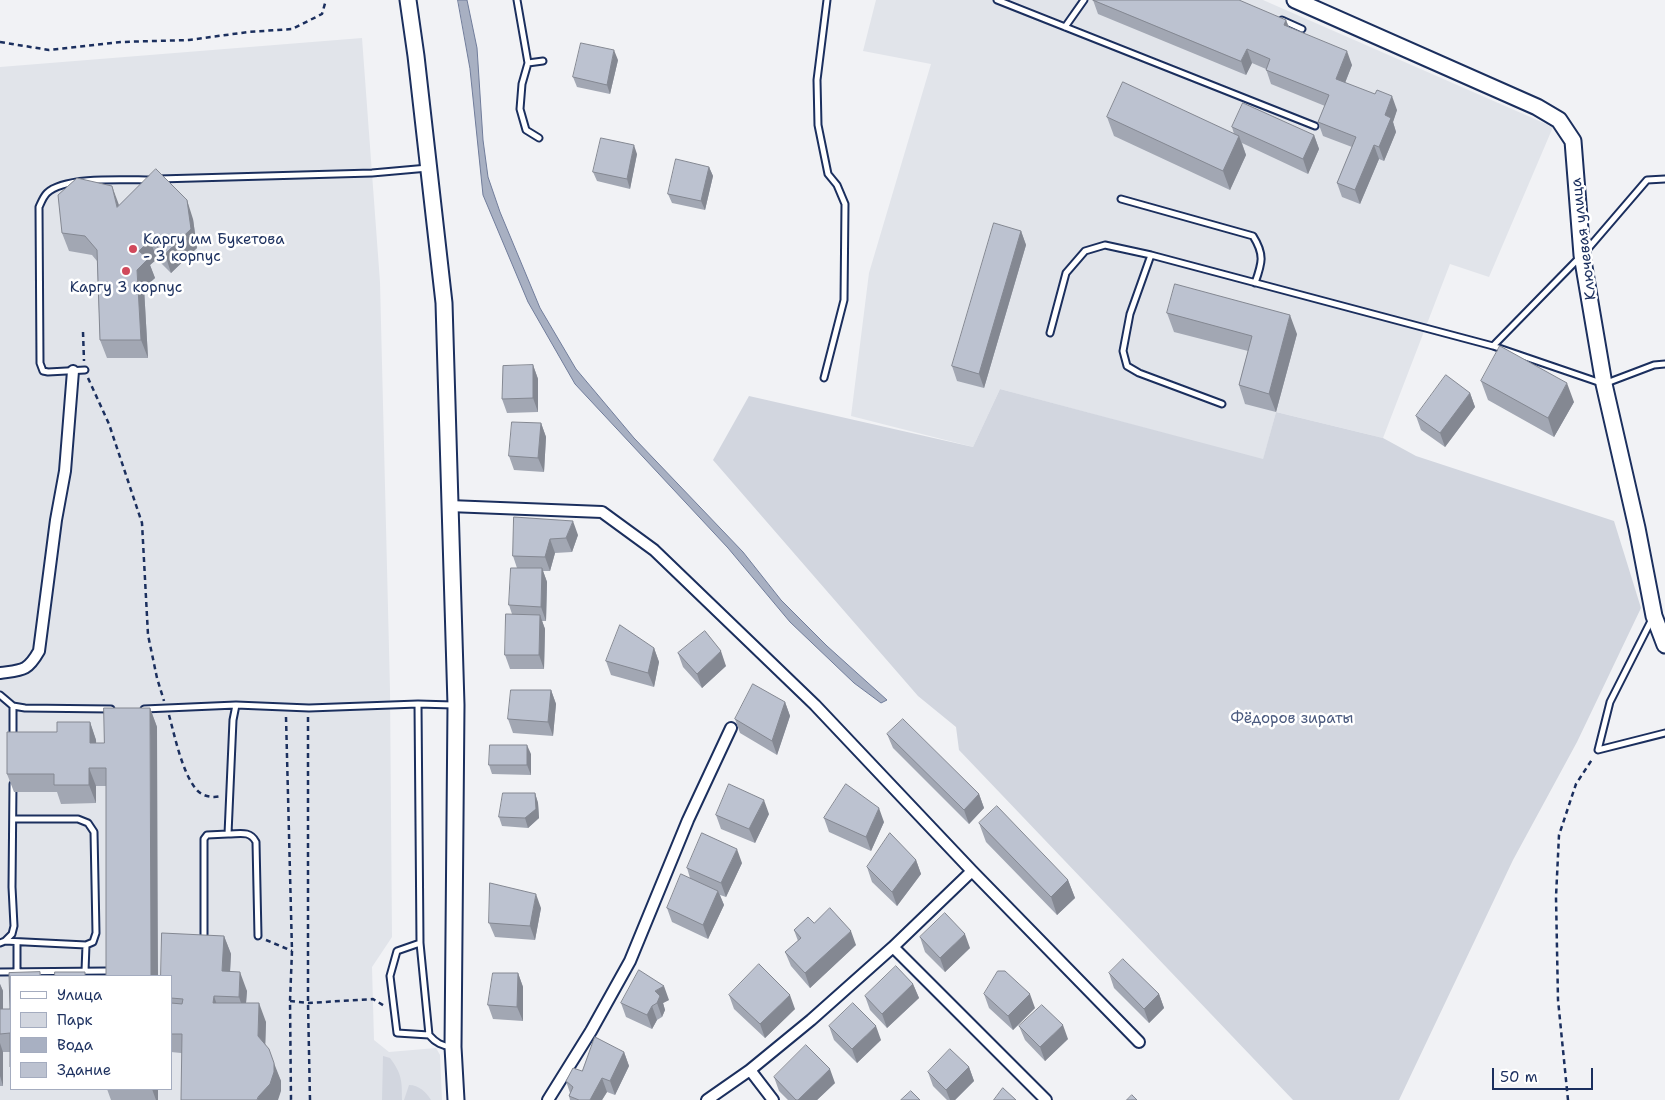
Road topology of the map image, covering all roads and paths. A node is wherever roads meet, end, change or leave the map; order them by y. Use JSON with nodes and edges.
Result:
{"nodes":[{"id":1,"x":326,"y":0,"type":"edge"},
{"id":2,"x":408,"y":0,"type":"edge"},
{"id":3,"x":517,"y":0,"type":"edge"},
{"id":4,"x":827,"y":0,"type":"edge"},
{"id":5,"x":997,"y":0,"type":"edge"},
{"id":6,"x":1084,"y":0,"type":"edge"},
{"id":7,"x":1295,"y":0,"type":"edge"},
{"id":8,"x":1277,"y":18,"type":"edge"},
{"id":9,"x":1065,"y":27,"type":"junction"},
{"id":10,"x":1302,"y":29,"type":"dead end"},
{"id":11,"x":0,"y":42,"type":"edge"},
{"id":12,"x":543,"y":61,"type":"dead end"},
{"id":13,"x":528,"y":63,"type":"junction"},
{"id":14,"x":1315,"y":126,"type":"dead end"},
{"id":15,"x":539,"y":138,"type":"dead end"},
{"id":16,"x":429,"y":168,"type":"junction"},
{"id":17,"x":1665,"y":179,"type":"edge"},
{"id":18,"x":1121,"y":199,"type":"dead end"},
{"id":19,"x":1151,"y":255,"type":"junction"},
{"id":20,"x":1582,"y":255,"type":"junction"},
{"id":21,"x":1255,"y":283,"type":"junction"},
{"id":22,"x":84,"y":332,"type":"dead end"},
{"id":23,"x":1050,"y":334,"type":"dead end"},
{"id":24,"x":1493,"y":346,"type":"junction"},
{"id":25,"x":1665,"y":364,"type":"edge"},
{"id":26,"x":85,"y":370,"type":"junction"},
{"id":27,"x":73,"y":371,"type":"junction"},
{"id":28,"x":824,"y":378,"type":"dead end"},
{"id":29,"x":1604,"y":384,"type":"junction"},
{"id":30,"x":1222,"y":404,"type":"dead end"},
{"id":31,"x":449,"y":506,"type":"junction"},
{"id":32,"x":1654,"y":616,"type":"junction"},
{"id":33,"x":1665,"y":645,"type":"edge"},
{"id":34,"x":0,"y":673,"type":"edge"},
{"id":35,"x":0,"y":694,"type":"edge"},
{"id":36,"x":418,"y":704,"type":"junction"},
{"id":37,"x":236,"y":705,"type":"junction"},
{"id":38,"x":13,"y":706,"type":"junction"},
{"id":39,"x":456,"y":706,"type":"junction"},
{"id":40,"x":286,"y":708,"type":"junction"},
{"id":41,"x":308,"y":708,"type":"junction"},
{"id":42,"x":140,"y":709,"type":"edge"},
{"id":43,"x":167,"y":709,"type":"junction"},
{"id":44,"x":113,"y":710,"type":"edge"},
{"id":45,"x":731,"y":728,"type":"dead end"},
{"id":46,"x":1665,"y":733,"type":"edge"},
{"id":47,"x":13,"y":744,"type":"edge"},
{"id":48,"x":1598,"y":750,"type":"junction"},
{"id":49,"x":13,"y":781,"type":"edge"},
{"id":50,"x":230,"y":796,"type":"junction"},
{"id":51,"x":13,"y":819,"type":"junction"},
{"id":52,"x":228,"y":834,"type":"junction"},
{"id":53,"x":972,"y":871,"type":"junction"},
{"id":54,"x":258,"y":936,"type":"joint"},
{"id":55,"x":3,"y":942,"type":"edge"},
{"id":56,"x":17,"y":942,"type":"junction"},
{"id":57,"x":204,"y":943,"type":"edge"},
{"id":58,"x":420,"y":943,"type":"junction"},
{"id":59,"x":86,"y":945,"type":"junction"},
{"id":60,"x":893,"y":947,"type":"junction"},
{"id":61,"x":292,"y":951,"type":"junction"},
{"id":62,"x":106,"y":971,"type":"edge"},
{"id":63,"x":0,"y":972,"type":"edge"},
{"id":64,"x":18,"y":972,"type":"junction"},
{"id":65,"x":86,"y":972,"type":"junction"},
{"id":66,"x":290,"y":1002,"type":"junction"},
{"id":67,"x":308,"y":1003,"type":"junction"},
{"id":68,"x":394,"y":1013,"type":"junction"},
{"id":69,"x":429,"y":1035,"type":"junction"},
{"id":70,"x":1139,"y":1042,"type":"dead end"},
{"id":71,"x":453,"y":1047,"type":"junction"},
{"id":72,"x":750,"y":1070,"type":"junction"},
{"id":73,"x":291,"y":1100,"type":"edge"},
{"id":74,"x":310,"y":1100,"type":"edge"},
{"id":75,"x":456,"y":1100,"type":"edge"},
{"id":76,"x":548,"y":1100,"type":"edge"},
{"id":77,"x":707,"y":1100,"type":"edge"},
{"id":78,"x":773,"y":1100,"type":"edge"},
{"id":79,"x":1046,"y":1100,"type":"edge"},
{"id":80,"x":1568,"y":1100,"type":"edge"}],
"edges":[{"from":1,"to":11,"type":"path"},
{"from":2,"to":16,"type":"street"},
{"from":3,"to":13,"type":"lane"},
{"from":4,"to":28,"type":"lane"},
{"from":5,"to":9,"type":"lane"},
{"from":6,"to":9,"type":"lane"},
{"from":7,"to":20,"type":"street","name":"Ключевая улица"},
{"from":8,"to":10,"type":"lane"},
{"from":9,"to":14,"type":"lane"},
{"from":12,"to":13,"type":"lane"},
{"from":13,"to":15,"type":"lane"},
{"from":16,"to":27,"type":"lane"},
{"from":16,"to":31,"type":"street"},
{"from":17,"to":20,"type":"lane"},
{"from":18,"to":21,"type":"lane"},
{"from":19,"to":21,"type":"lane"},
{"from":19,"to":23,"type":"lane"},
{"from":19,"to":30,"type":"lane"},
{"from":20,"to":24,"type":"lane"},
{"from":20,"to":29,"type":"street","name":"Ключевая улица"},
{"from":21,"to":24,"type":"lane"},
{"from":22,"to":26,"type":"path"},
{"from":24,"to":29,"type":"lane"},
{"from":25,"to":29,"type":"lane"},
{"from":26,"to":27,"type":"lane"},
{"from":26,"to":43,"type":"path"},
{"from":27,"to":34,"type":"street"},
{"from":29,"to":32,"type":"street","name":"Ключевая улица"},
{"from":31,"to":39,"type":"street"},
{"from":31,"to":53,"type":"street"},
{"from":32,"to":33,"type":"street","name":"Ключевая улица"},
{"from":32,"to":48,"type":"lane"},
{"from":35,"to":38,"type":"lane"},
{"from":36,"to":39,"type":"lane"},
{"from":36,"to":41,"type":"lane"},
{"from":36,"to":58,"type":"lane"},
{"from":37,"to":40,"type":"lane"},
{"from":37,"to":43,"type":"lane"},
{"from":37,"to":50,"type":"lane"},
{"from":38,"to":44,"type":"lane"},
{"from":38,"to":47,"type":"lane"},
{"from":39,"to":71,"type":"street"},
{"from":40,"to":41,"type":"lane"},
{"from":40,"to":61,"type":"path"},
{"from":41,"to":67,"type":"path"},
{"from":42,"to":43,"type":"lane"},
{"from":43,"to":50,"type":"path"},
{"from":45,"to":76,"type":"street"},
{"from":46,"to":48,"type":"lane"},
{"from":48,"to":80,"type":"path"},
{"from":49,"to":51,"type":"lane"},
{"from":50,"to":52,"type":"lane"},
{"from":51,"to":55,"type":"lane"},
{"from":51,"to":59,"type":"lane"},
{"from":52,"to":54,"type":"lane"},
{"from":52,"to":57,"type":"lane"},
{"from":53,"to":60,"type":"street"},
{"from":53,"to":70,"type":"street"},
{"from":54,"to":61,"type":"path"},
{"from":55,"to":56,"type":"lane"},
{"from":56,"to":59,"type":"lane"},
{"from":56,"to":64,"type":"lane"},
{"from":58,"to":68,"type":"lane"},
{"from":58,"to":69,"type":"lane"},
{"from":59,"to":65,"type":"lane"},
{"from":60,"to":72,"type":"street"},
{"from":60,"to":79,"type":"street"},
{"from":61,"to":66,"type":"path"},
{"from":62,"to":65,"type":"lane"},
{"from":63,"to":64,"type":"lane"},
{"from":64,"to":65,"type":"lane"},
{"from":66,"to":67,"type":"path"},
{"from":66,"to":73,"type":"path"},
{"from":67,"to":68,"type":"path"},
{"from":67,"to":74,"type":"path"},
{"from":68,"to":69,"type":"lane"},
{"from":69,"to":71,"type":"lane"},
{"from":71,"to":75,"type":"street"},
{"from":72,"to":77,"type":"street"},
{"from":72,"to":78,"type":"street"}]}
